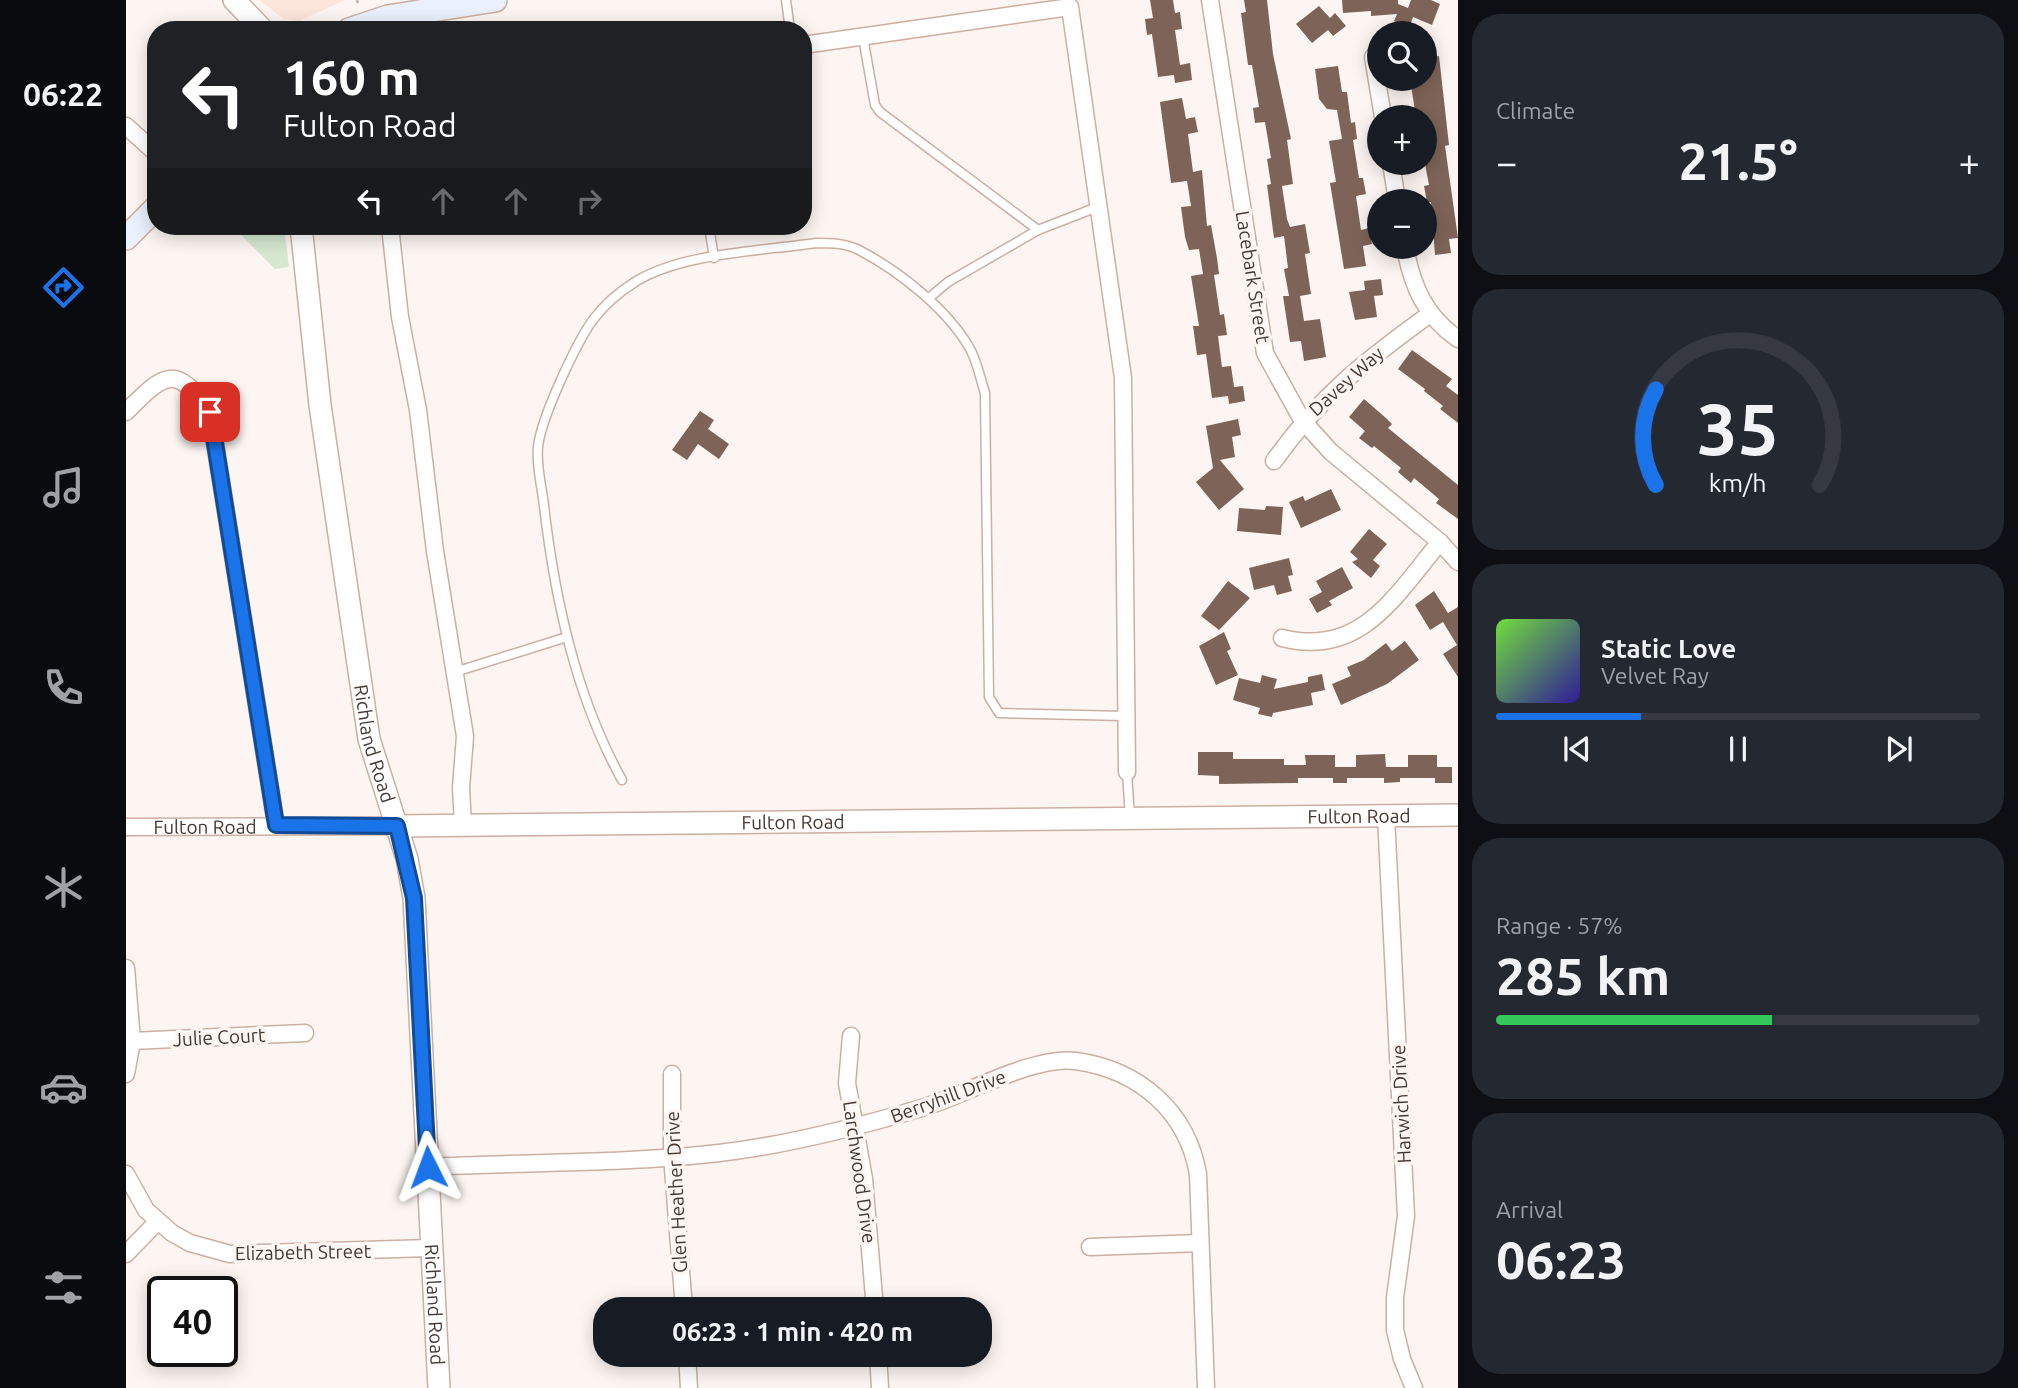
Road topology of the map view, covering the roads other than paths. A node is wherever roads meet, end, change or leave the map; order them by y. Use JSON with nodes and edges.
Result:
{"nodes":[{"id":1,"x":234,"y":0,"type":"edge"},
{"id":2,"x":495,"y":0,"type":"edge"},
{"id":3,"x":786,"y":0,"type":"edge"},
{"id":4,"x":1210,"y":0,"type":"edge"},
{"id":5,"x":254,"y":21,"type":"edge"},
{"id":6,"x":376,"y":21,"type":"edge"},
{"id":7,"x":789,"y":21,"type":"edge"},
{"id":8,"x":863,"y":37,"type":"junction"},
{"id":9,"x":812,"y":44,"type":"edge"},
{"id":10,"x":126,"y":126,"type":"edge"},
{"id":11,"x":147,"y":145,"type":"edge"},
{"id":12,"x":1100,"y":206,"type":"junction"},
{"id":13,"x":147,"y":217,"type":"edge"},
{"id":14,"x":1038,"y":230,"type":"junction"},
{"id":15,"x":302,"y":235,"type":"edge"},
{"id":16,"x":391,"y":235,"type":"edge"},
{"id":17,"x":710,"y":235,"type":"edge"},
{"id":18,"x":126,"y":238,"type":"edge"},
{"id":19,"x":714,"y":258,"type":"junction"},
{"id":20,"x":1407,"y":259,"type":"edge"},
{"id":21,"x":929,"y":298,"type":"junction"},
{"id":22,"x":1430,"y":314,"type":"junction"},
{"id":23,"x":1458,"y":340,"type":"edge"},
{"id":24,"x":126,"y":412,"type":"edge"},
{"id":25,"x":1302,"y":421,"type":"junction"},
{"id":26,"x":1273,"y":461,"type":"dead end"},
{"id":27,"x":1440,"y":542,"type":"junction"},
{"id":28,"x":1458,"y":562,"type":"edge"},
{"id":29,"x":568,"y":637,"type":"junction"},
{"id":30,"x":1282,"y":638,"type":"dead end"},
{"id":31,"x":454,"y":672,"type":"junction"},
{"id":32,"x":1124,"y":716,"type":"junction"},
{"id":33,"x":1127,"y":772,"type":"joint"},
{"id":34,"x":622,"y":780,"type":"dead end"},
{"id":35,"x":1458,"y":815,"type":"edge"},
{"id":36,"x":1386,"y":816,"type":"junction"},
{"id":37,"x":1130,"y":819,"type":"junction"},
{"id":38,"x":276,"y":825,"type":"junction"},
{"id":39,"x":463,"y":825,"type":"junction"},
{"id":40,"x":397,"y":826,"type":"junction"},
{"id":41,"x":126,"y":827,"type":"edge"},
{"id":42,"x":126,"y":968,"type":"edge"},
{"id":43,"x":305,"y":1033,"type":"dead end"},
{"id":44,"x":851,"y":1036,"type":"dead end"},
{"id":45,"x":132,"y":1041,"type":"junction"},
{"id":46,"x":126,"y":1074,"type":"edge"},
{"id":47,"x":672,"y":1074,"type":"dead end"},
{"id":48,"x":854,"y":1128,"type":"junction"},
{"id":49,"x":672,"y":1156,"type":"junction"},
{"id":50,"x":428,"y":1167,"type":"junction"},
{"id":51,"x":126,"y":1174,"type":"edge"},
{"id":52,"x":158,"y":1221,"type":"junction"},
{"id":53,"x":1200,"y":1243,"type":"junction"},
{"id":54,"x":1090,"y":1247,"type":"dead end"},
{"id":55,"x":430,"y":1248,"type":"junction"},
{"id":56,"x":126,"y":1254,"type":"edge"},
{"id":57,"x":683,"y":1297,"type":"edge"},
{"id":58,"x":874,"y":1297,"type":"edge"},
{"id":59,"x":688,"y":1367,"type":"edge"},
{"id":60,"x":879,"y":1367,"type":"edge"},
{"id":61,"x":439,"y":1388,"type":"edge"},
{"id":62,"x":689,"y":1388,"type":"edge"},
{"id":63,"x":880,"y":1388,"type":"edge"},
{"id":64,"x":1206,"y":1388,"type":"edge"},
{"id":65,"x":1414,"y":1388,"type":"edge"}],
"edges":[{"from":1,"to":5,"type":"street"},
{"from":2,"to":6,"type":"main road"},
{"from":3,"to":7,"type":"lane"},
{"from":4,"to":25,"type":"street","name":"Lacebark Street"},
{"from":8,"to":9,"type":"street"},
{"from":8,"to":12,"type":"street"},
{"from":8,"to":14,"type":"lane"},
{"from":10,"to":11,"type":"street"},
{"from":12,"to":14,"type":"lane"},
{"from":12,"to":32,"type":"street"},
{"from":13,"to":18,"type":"main road"},
{"from":14,"to":21,"type":"lane"},
{"from":15,"to":40,"type":"street","name":"Richland Road"},
{"from":16,"to":31,"type":"street"},
{"from":17,"to":19,"type":"lane"},
{"from":19,"to":21,"type":"lane"},
{"from":19,"to":29,"type":"lane"},
{"from":20,"to":22,"type":"street"},
{"from":21,"to":32,"type":"lane"},
{"from":22,"to":23,"type":"street"},
{"from":22,"to":25,"type":"street","name":"Davey Way"},
{"from":24,"to":38,"type":"street"},
{"from":25,"to":26,"type":"street","name":"Davey Way"},
{"from":25,"to":27,"type":"street","name":"Lacebark Street"},
{"from":27,"to":28,"type":"street","name":"Lacebark Street"},
{"from":27,"to":30,"type":"street"},
{"from":29,"to":31,"type":"lane"},
{"from":29,"to":34,"type":"lane"},
{"from":31,"to":39,"type":"street"},
{"from":32,"to":33,"type":"street"},
{"from":33,"to":37,"type":"lane"},
{"from":35,"to":36,"type":"street","name":"Fulton Road"},
{"from":36,"to":37,"type":"street","name":"Fulton Road"},
{"from":36,"to":65,"type":"street","name":"Harwich Drive"},
{"from":37,"to":39,"type":"street","name":"Fulton Road"},
{"from":38,"to":40,"type":"street","name":"Fulton Road"},
{"from":38,"to":41,"type":"street","name":"Fulton Road"},
{"from":39,"to":40,"type":"street","name":"Fulton Road"},
{"from":40,"to":50,"type":"street","name":"Richland Road"},
{"from":42,"to":45,"type":"street"},
{"from":43,"to":45,"type":"street","name":"Julie Court"},
{"from":44,"to":48,"type":"street","name":"Larchwood Drive"},
{"from":45,"to":46,"type":"street"},
{"from":47,"to":49,"type":"street","name":"Glen Heather Drive"},
{"from":48,"to":49,"type":"street","name":"Berryhill Drive"},
{"from":48,"to":53,"type":"street","name":"Berryhill Drive"},
{"from":48,"to":58,"type":"street","name":"Larchwood Drive"},
{"from":49,"to":50,"type":"street","name":"Berryhill Drive"},
{"from":49,"to":57,"type":"street","name":"Glen Heather Drive"},
{"from":50,"to":55,"type":"street","name":"Richland Road"},
{"from":51,"to":52,"type":"street","name":"Elizabeth Street"},
{"from":52,"to":55,"type":"street","name":"Elizabeth Street"},
{"from":52,"to":56,"type":"street"},
{"from":53,"to":54,"type":"street"},
{"from":53,"to":64,"type":"street","name":"Berryhill Drive"},
{"from":55,"to":61,"type":"street","name":"Richland Road"},
{"from":59,"to":62,"type":"street"},
{"from":60,"to":63,"type":"street"}]}
